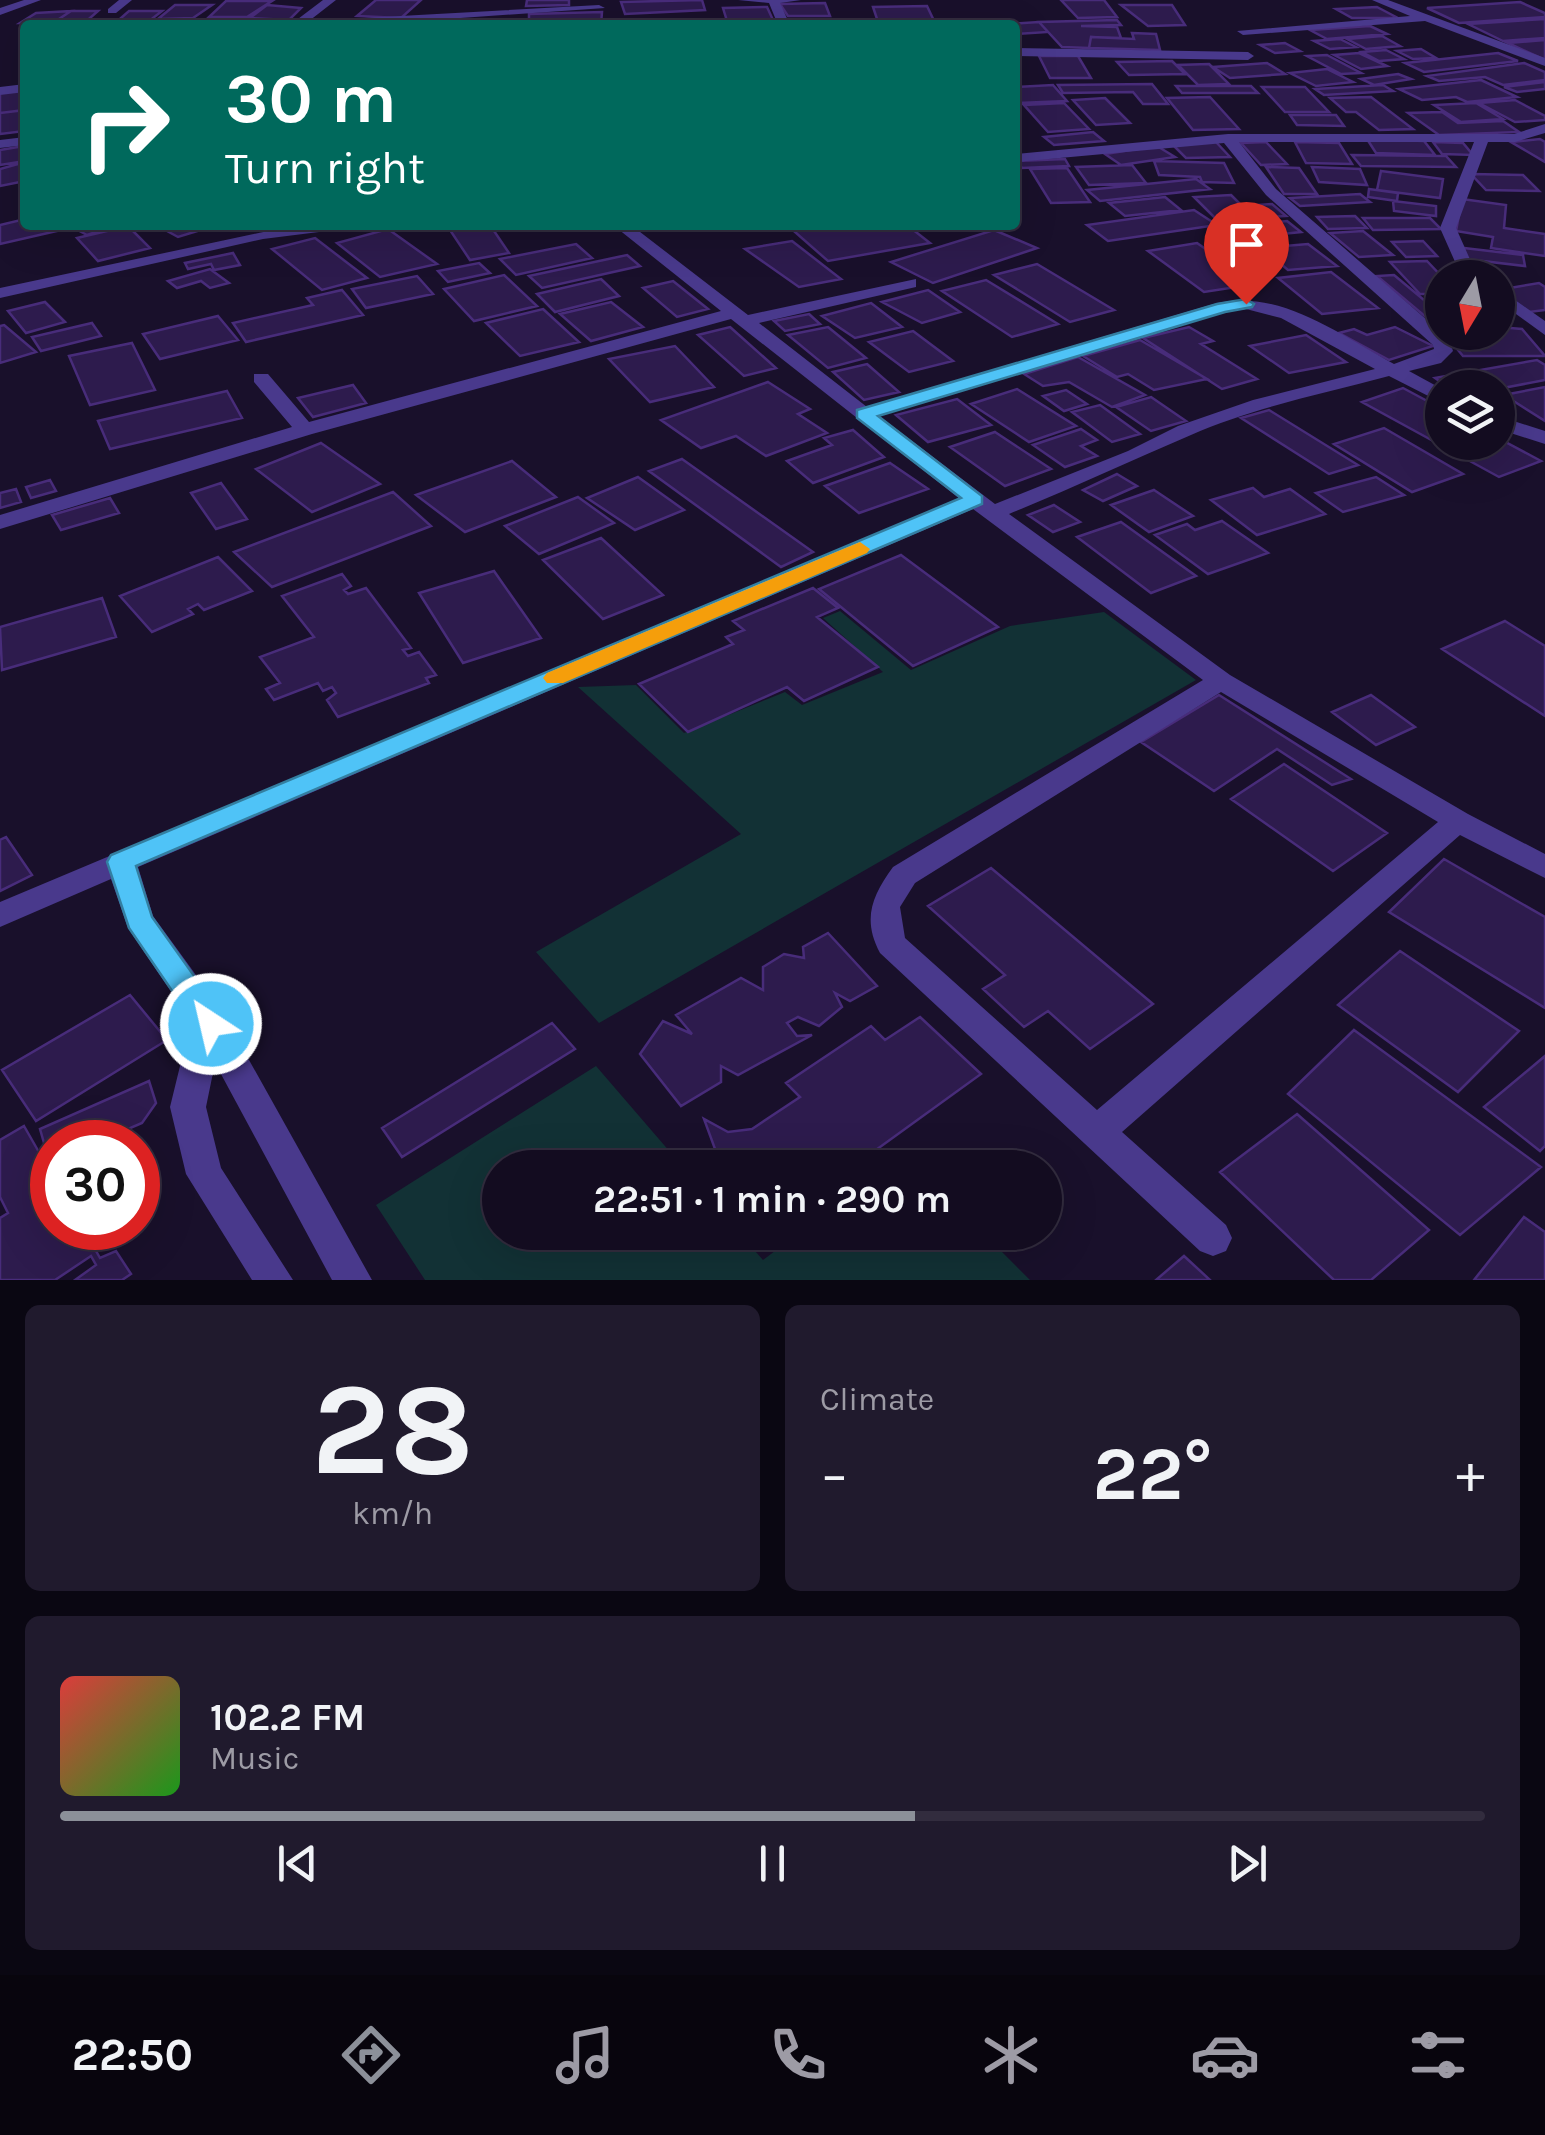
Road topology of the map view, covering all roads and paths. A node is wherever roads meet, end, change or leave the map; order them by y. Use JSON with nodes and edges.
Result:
{"nodes":[{"id":1,"x":35,"y":0,"type":"edge"},
{"id":2,"x":126,"y":0,"type":"edge"},
{"id":3,"x":330,"y":0,"type":"edge"},
{"id":4,"x":744,"y":0,"type":"edge"},
{"id":5,"x":795,"y":0,"type":"edge"},
{"id":6,"x":1378,"y":0,"type":"edge"},
{"id":7,"x":773,"y":1,"type":"edge"},
{"id":8,"x":599,"y":8,"type":"dead end"},
{"id":9,"x":112,"y":10,"type":"dead end"},
{"id":10,"x":0,"y":12,"type":"edge"},
{"id":11,"x":1424,"y":18,"type":"junction"},
{"id":12,"x":304,"y":20,"type":"edge"},
{"id":13,"x":387,"y":20,"type":"edge"},
{"id":14,"x":1243,"y":32,"type":"dead end"},
{"id":15,"x":1020,"y":52,"type":"edge"},
{"id":16,"x":1248,"y":56,"type":"dead end"},
{"id":17,"x":1545,"y":62,"type":"edge"},
{"id":18,"x":1545,"y":128,"type":"edge"},
{"id":19,"x":1228,"y":138,"type":"junction"},
{"id":20,"x":1482,"y":140,"type":"junction"},
{"id":21,"x":1020,"y":158,"type":"edge"},
{"id":22,"x":257,"y":230,"type":"edge"},
{"id":23,"x":627,"y":230,"type":"edge"},
{"id":24,"x":1462,"y":260,"type":"edge"},
{"id":25,"x":910,"y":284,"type":"dead end"},
{"id":26,"x":0,"y":293,"type":"edge"},
{"id":27,"x":1515,"y":304,"type":"edge"},
{"id":28,"x":739,"y":317,"type":"junction"},
{"id":29,"x":1541,"y":322,"type":"edge"},
{"id":30,"x":1390,"y":372,"type":"junction"},
{"id":31,"x":261,"y":378,"type":"dead end"},
{"id":32,"x":1425,"y":390,"type":"edge"},
{"id":33,"x":864,"y":414,"type":"junction"},
{"id":34,"x":1515,"y":428,"type":"edge"},
{"id":35,"x":305,"y":430,"type":"junction"},
{"id":36,"x":1545,"y":438,"type":"edge"},
{"id":37,"x":985,"y":506,"type":"junction"},
{"id":38,"x":0,"y":522,"type":"edge"},
{"id":39,"x":1222,"y":681,"type":"junction"},
{"id":40,"x":1458,"y":821,"type":"junction"},
{"id":41,"x":120,"y":862,"type":"junction"},
{"id":42,"x":1545,"y":867,"type":"edge"},
{"id":43,"x":0,"y":915,"type":"edge"},
{"id":44,"x":208,"y":1018,"type":"junction"},
{"id":45,"x":1095,"y":1133,"type":"junction"},
{"id":46,"x":1213,"y":1238,"type":"dead end"},
{"id":47,"x":274,"y":1280,"type":"edge"},
{"id":48,"x":354,"y":1280,"type":"edge"}],
"edges":[{"from":1,"to":10,"type":"street"},
{"from":2,"to":9,"type":"street"},
{"from":3,"to":12,"type":"street"},
{"from":4,"to":7,"type":"street"},
{"from":5,"to":7,"type":"street"},
{"from":6,"to":11,"type":"street"},
{"from":8,"to":13,"type":"street"},
{"from":11,"to":14,"type":"street"},
{"from":11,"to":17,"type":"street"},
{"from":15,"to":16,"type":"street"},
{"from":18,"to":20,"type":"street"},
{"from":19,"to":20,"type":"street"},
{"from":19,"to":21,"type":"street"},
{"from":19,"to":30,"type":"street"},
{"from":20,"to":24,"type":"street"},
{"from":22,"to":26,"type":"street"},
{"from":23,"to":28,"type":"street"},
{"from":25,"to":28,"type":"street"},
{"from":27,"to":29,"type":"street"},
{"from":28,"to":33,"type":"street"},
{"from":28,"to":35,"type":"street"},
{"from":30,"to":32,"type":"street"},
{"from":30,"to":33,"type":"street"},
{"from":30,"to":37,"type":"street"},
{"from":31,"to":35,"type":"street"},
{"from":33,"to":37,"type":"street"},
{"from":34,"to":36,"type":"street"},
{"from":35,"to":38,"type":"street"},
{"from":37,"to":39,"type":"street"},
{"from":37,"to":41,"type":"street"},
{"from":39,"to":40,"type":"street"},
{"from":39,"to":45,"type":"street"},
{"from":40,"to":42,"type":"street"},
{"from":40,"to":45,"type":"street"},
{"from":41,"to":43,"type":"street"},
{"from":41,"to":44,"type":"street"},
{"from":44,"to":47,"type":"street"},
{"from":44,"to":48,"type":"street"},
{"from":45,"to":46,"type":"street"}]}
